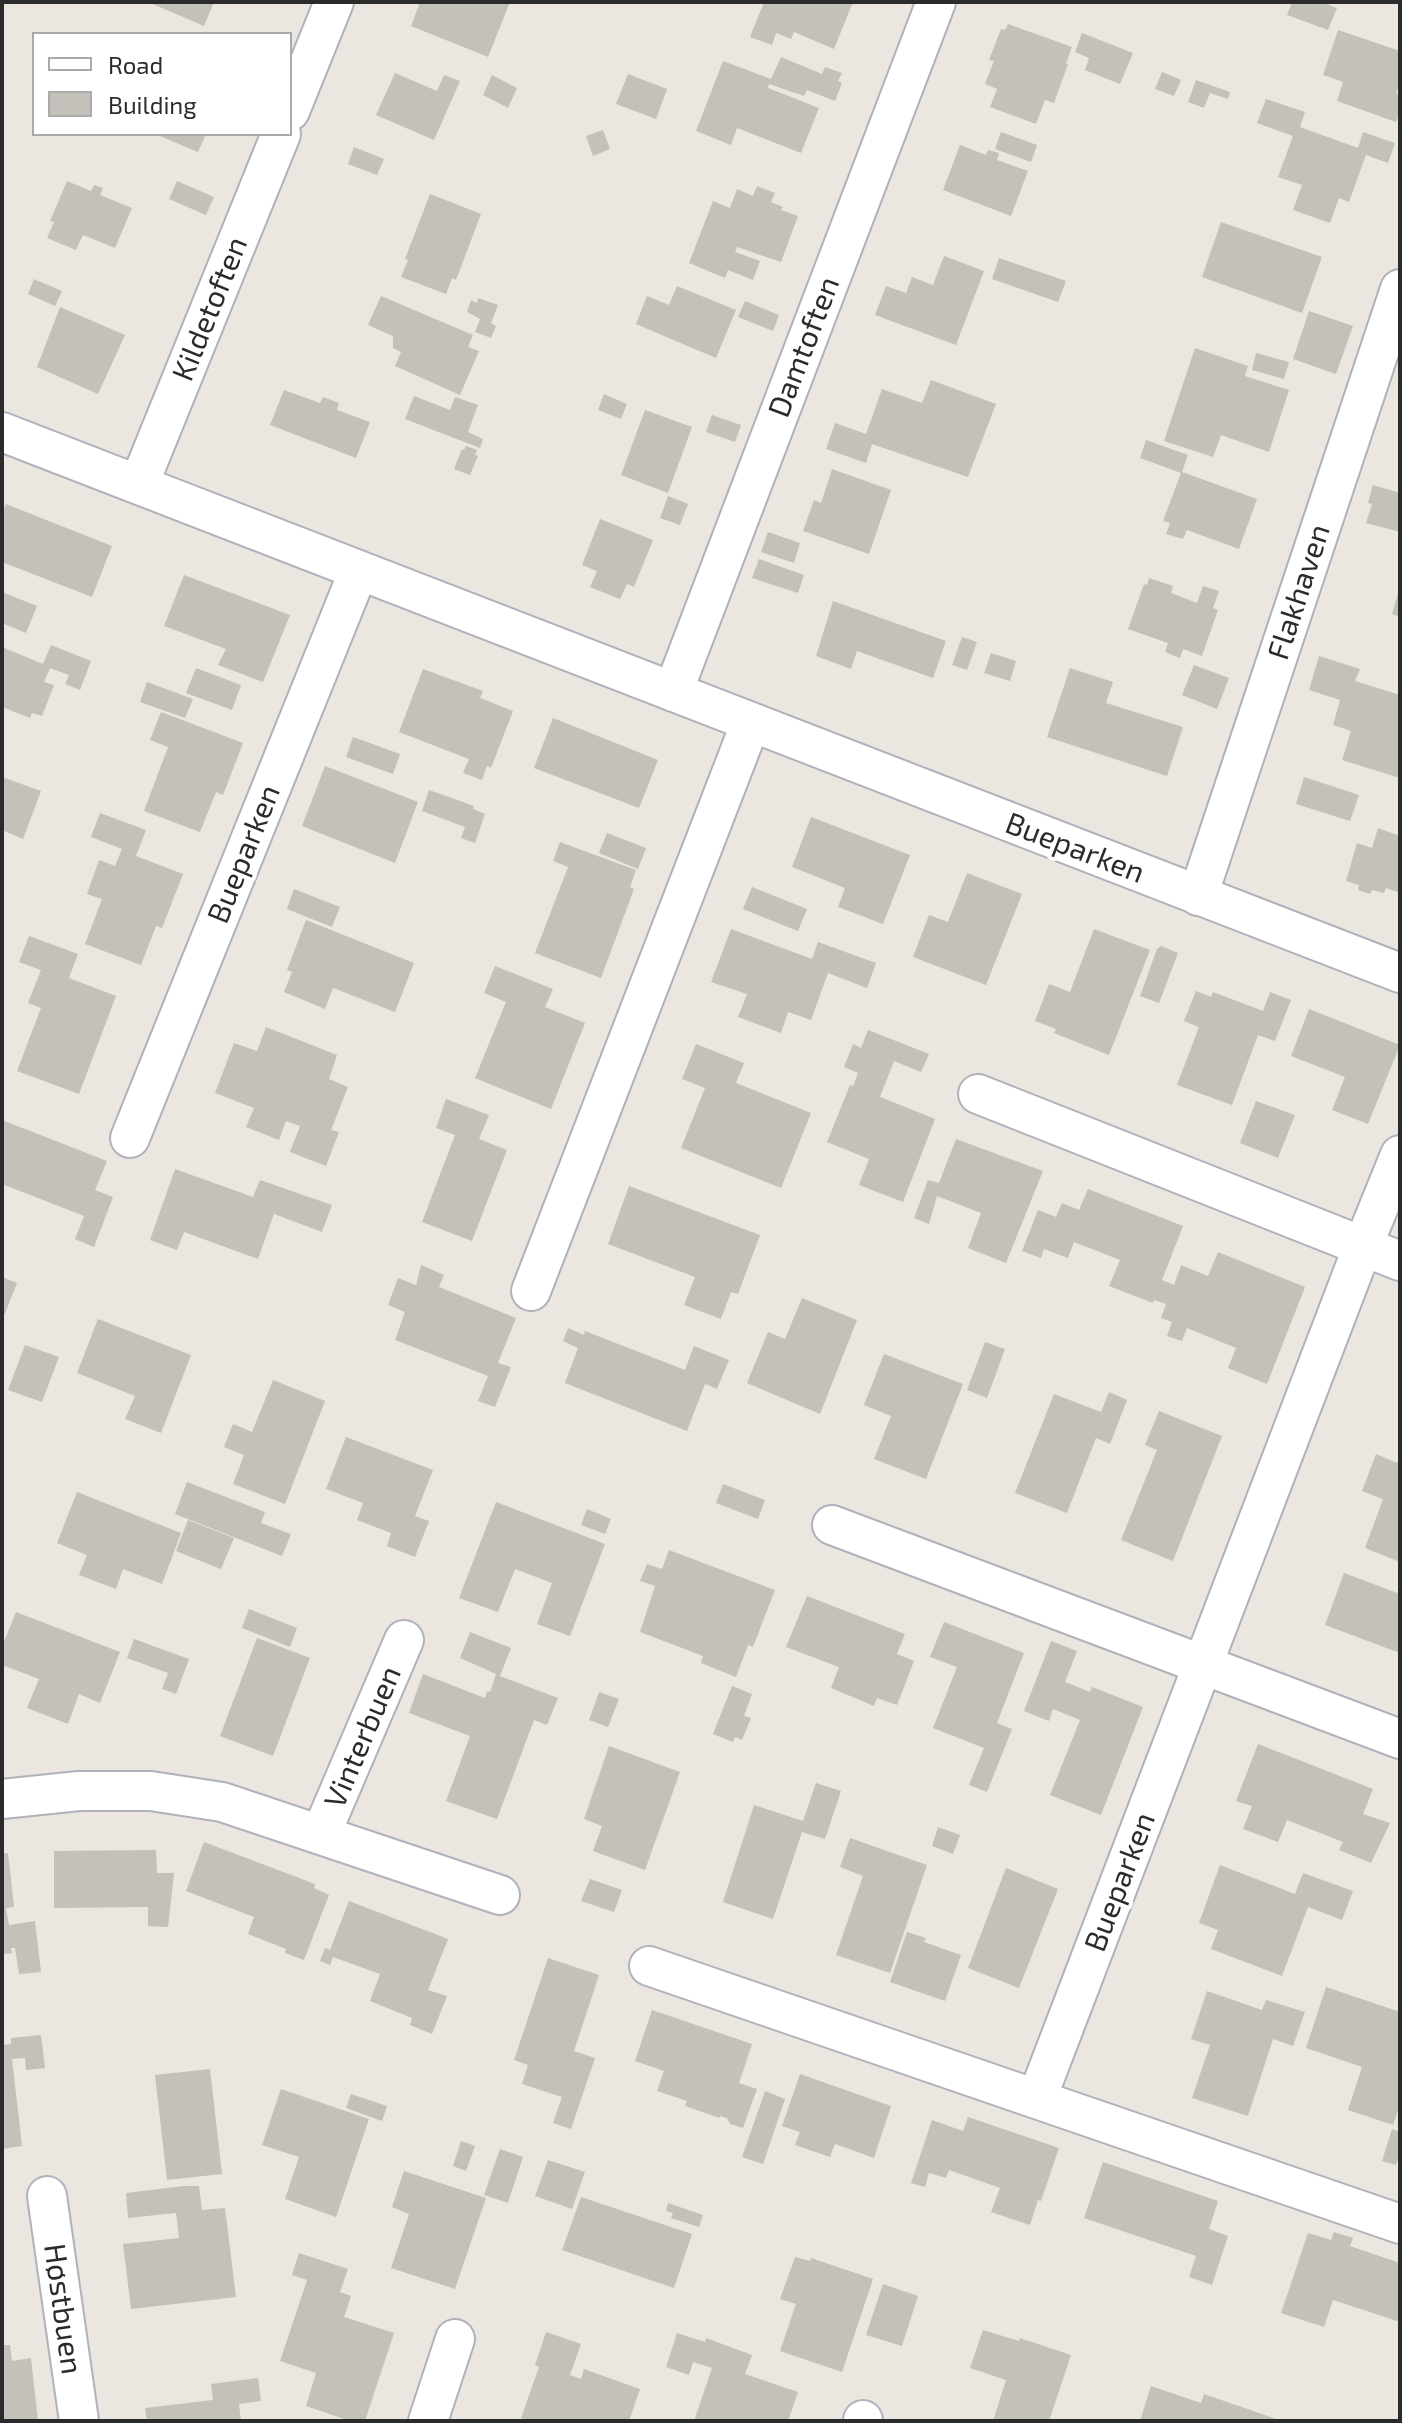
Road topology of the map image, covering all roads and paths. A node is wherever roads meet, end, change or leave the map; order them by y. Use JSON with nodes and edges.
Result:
{"nodes":[{"id":1,"x":334,"y":2,"type":"edge"},
{"id":2,"x":936,"y":2,"type":"edge"},
{"id":3,"x":292,"y":106,"type":"edge"},
{"id":4,"x":280,"y":136,"type":"edge"},
{"id":5,"x":1400,"y":289,"type":"edge"},
{"id":6,"x":2,"y":432,"type":"edge"},
{"id":7,"x":139,"y":484,"type":"junction"},
{"id":8,"x":359,"y":570,"type":"junction"},
{"id":9,"x":673,"y":692,"type":"junction"},
{"id":10,"x":751,"y":722,"type":"junction"},
{"id":11,"x":1198,"y":896,"type":"junction"},
{"id":12,"x":1400,"y":973,"type":"edge"},
{"id":13,"x":978,"y":1094,"type":"dead end"},
{"id":14,"x":130,"y":1138,"type":"dead end"},
{"id":15,"x":1400,"y":1155,"type":"edge"},
{"id":16,"x":1363,"y":1246,"type":"junction"},
{"id":17,"x":1400,"y":1261,"type":"edge"},
{"id":18,"x":531,"y":1291,"type":"dead end"},
{"id":19,"x":832,"y":1525,"type":"dead end"},
{"id":20,"x":404,"y":1640,"type":"dead end"},
{"id":21,"x":1204,"y":1665,"type":"junction"},
{"id":22,"x":1400,"y":1739,"type":"edge"},
{"id":23,"x":2,"y":1799,"type":"edge"},
{"id":24,"x":321,"y":1834,"type":"junction"},
{"id":25,"x":500,"y":1895,"type":"dead end"},
{"id":26,"x":649,"y":1966,"type":"dead end"},
{"id":27,"x":1037,"y":2098,"type":"junction"},
{"id":28,"x":47,"y":2196,"type":"dead end"},
{"id":29,"x":1400,"y":2224,"type":"edge"},
{"id":30,"x":455,"y":2339,"type":"dead end"},
{"id":31,"x":79,"y":2421,"type":"edge"},
{"id":32,"x":428,"y":2421,"type":"edge"}],
"edges":[{"from":1,"to":3,"type":"street"},
{"from":2,"to":9,"type":"street","name":"Damtoften"},
{"from":4,"to":7,"type":"street","name":"Kildetoften"},
{"from":5,"to":11,"type":"street","name":"Flakhaven"},
{"from":6,"to":7,"type":"street","name":"Bueparken"},
{"from":7,"to":8,"type":"street","name":"Bueparken"},
{"from":8,"to":9,"type":"street","name":"Bueparken"},
{"from":8,"to":14,"type":"street","name":"Bueparken"},
{"from":9,"to":10,"type":"street","name":"Bueparken"},
{"from":10,"to":11,"type":"street","name":"Bueparken"},
{"from":10,"to":18,"type":"street"},
{"from":11,"to":12,"type":"street","name":"Bueparken"},
{"from":13,"to":16,"type":"street"},
{"from":15,"to":16,"type":"street","name":"Bueparken"},
{"from":16,"to":17,"type":"street"},
{"from":16,"to":21,"type":"street","name":"Bueparken"},
{"from":19,"to":21,"type":"street"},
{"from":20,"to":24,"type":"street","name":"Vinterbuen"},
{"from":21,"to":22,"type":"street"},
{"from":21,"to":27,"type":"street","name":"Bueparken"},
{"from":23,"to":24,"type":"street","name":"Vinterbuen"},
{"from":24,"to":25,"type":"street","name":"Vinterbuen"},
{"from":26,"to":27,"type":"street"},
{"from":27,"to":29,"type":"street"},
{"from":28,"to":31,"type":"street","name":"Høstbuen"},
{"from":30,"to":32,"type":"street"}]}
